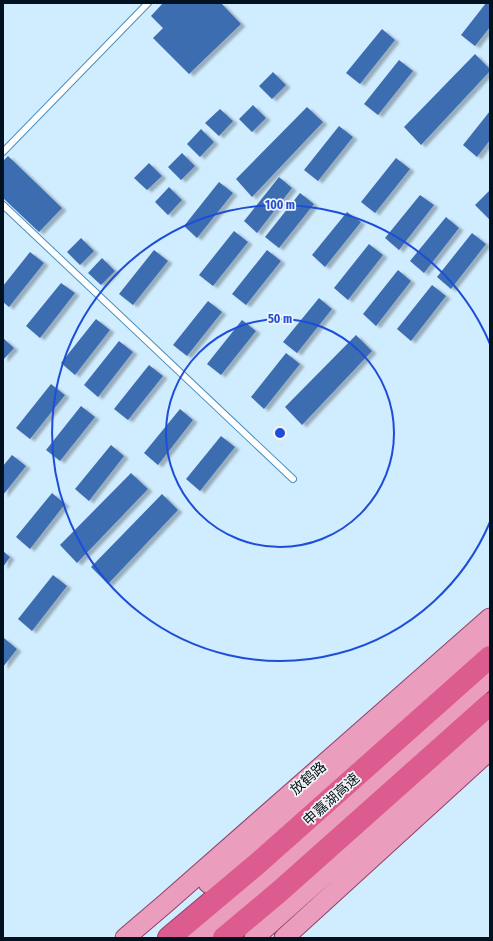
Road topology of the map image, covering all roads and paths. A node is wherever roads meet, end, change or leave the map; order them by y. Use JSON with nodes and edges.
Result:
{"nodes":[{"id":1,"x":148,"y":3,"type":"edge"},
{"id":2,"x":3,"y":152,"type":"edge"},
{"id":3,"x":3,"y":205,"type":"edge"},
{"id":4,"x":293,"y":479,"type":"dead end"},
{"id":5,"x":490,"y":618,"type":"edge"},
{"id":6,"x":490,"y":637,"type":"edge"},
{"id":7,"x":490,"y":657,"type":"edge"},
{"id":8,"x":490,"y":676,"type":"edge"},
{"id":9,"x":490,"y":704,"type":"edge"},
{"id":10,"x":490,"y":710,"type":"edge"},
{"id":11,"x":490,"y":728,"type":"edge"},
{"id":12,"x":490,"y":750,"type":"edge"},
{"id":13,"x":125,"y":938,"type":"edge"},
{"id":14,"x":144,"y":938,"type":"edge"},
{"id":15,"x":169,"y":938,"type":"edge"},
{"id":16,"x":197,"y":938,"type":"edge"},
{"id":17,"x":224,"y":938,"type":"edge"},
{"id":18,"x":227,"y":938,"type":"edge"},
{"id":19,"x":254,"y":938,"type":"edge"},
{"id":20,"x":284,"y":938,"type":"edge"}],
"edges":[{"from":1,"to":2,"type":"lane"},
{"from":3,"to":4,"type":"lane"},
{"from":5,"to":13,"type":"main road","name":"放鹤路"},
{"from":6,"to":14,"type":"main road"},
{"from":7,"to":15,"type":"highway","name":"申嘉湖高速"},
{"from":8,"to":16,"type":"main road"},
{"from":9,"to":17,"type":"highway"},
{"from":10,"to":18,"type":"main road"},
{"from":11,"to":19,"type":"main road"},
{"from":12,"to":20,"type":"main road"}]}
